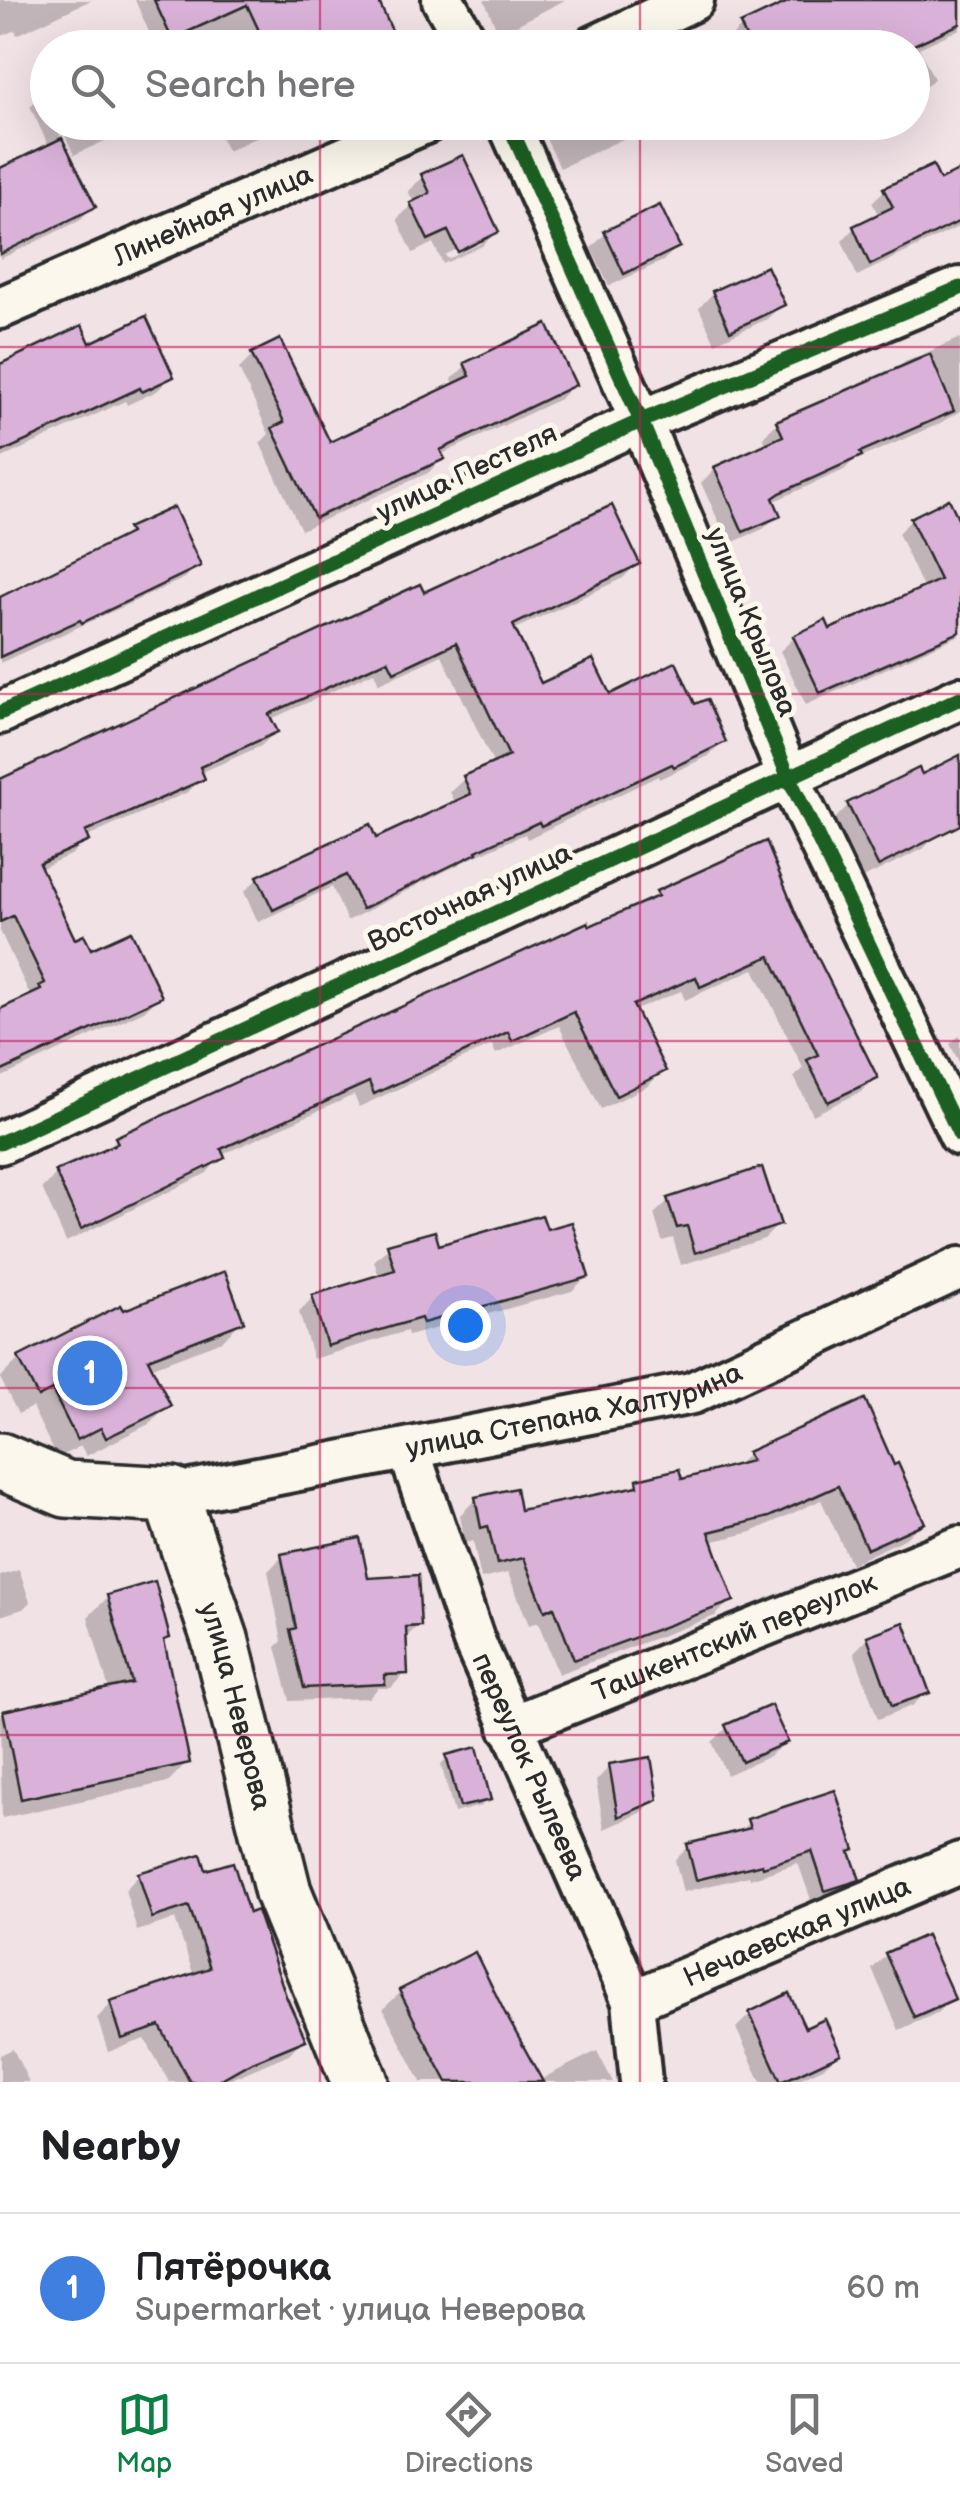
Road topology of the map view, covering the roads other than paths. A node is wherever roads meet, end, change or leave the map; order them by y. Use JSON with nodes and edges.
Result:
{"nodes":[{"id":1,"x":443,"y":0,"type":"edge"},
{"id":2,"x":694,"y":0,"type":"edge"},
{"id":3,"x":460,"y":30,"type":"edge"},
{"id":4,"x":630,"y":30,"type":"edge"},
{"id":5,"x":386,"y":140,"type":"edge"},
{"id":6,"x":516,"y":140,"type":"edge"},
{"id":7,"x":960,"y":288,"type":"edge"},
{"id":8,"x":0,"y":308,"type":"edge"},
{"id":9,"x":641,"y":421,"type":"junction"},
{"id":10,"x":960,"y":698,"type":"edge"},
{"id":11,"x":0,"y":713,"type":"edge"},
{"id":12,"x":789,"y":778,"type":"junction"},
{"id":13,"x":960,"y":1135,"type":"edge"},
{"id":14,"x":0,"y":1143,"type":"edge"},
{"id":15,"x":960,"y":1268,"type":"edge"},
{"id":16,"x":409,"y":1451,"type":"junction"},
{"id":17,"x":0,"y":1462,"type":"edge"},
{"id":18,"x":171,"y":1495,"type":"junction"},
{"id":19,"x":960,"y":1547,"type":"edge"},
{"id":20,"x":510,"y":1726,"type":"junction"},
{"id":21,"x":960,"y":1863,"type":"edge"},
{"id":22,"x":633,"y":2001,"type":"junction"},
{"id":23,"x":360,"y":2082,"type":"edge"},
{"id":24,"x":642,"y":2082,"type":"edge"}],
"edges":[{"from":1,"to":3,"type":"street"},
{"from":2,"to":4,"type":"street"},
{"from":5,"to":8,"type":"street","name":"Линейная улица"},
{"from":6,"to":9,"type":"street","name":"улица Крылова"},
{"from":7,"to":9,"type":"street","name":"улица Пестеля"},
{"from":9,"to":11,"type":"street","name":"улица Пестеля"},
{"from":9,"to":12,"type":"street","name":"улица Крылова"},
{"from":10,"to":12,"type":"street","name":"Восточная улица"},
{"from":12,"to":13,"type":"street","name":"улица Крылова"},
{"from":12,"to":14,"type":"street","name":"Восточная улица"},
{"from":15,"to":16,"type":"street","name":"улица Степана Халтурина"},
{"from":16,"to":18,"type":"street","name":"улица Степана Халтурина"},
{"from":16,"to":20,"type":"street","name":"переулок Рылеева"},
{"from":17,"to":18,"type":"street"},
{"from":18,"to":23,"type":"street","name":"улица Неверова"},
{"from":19,"to":20,"type":"street","name":"Ташкентский переулок"},
{"from":20,"to":22,"type":"street","name":"переулок Рылеева"},
{"from":21,"to":22,"type":"street","name":"Нечаевская улица"},
{"from":22,"to":24,"type":"street","name":"переулок Рылеева"}]}
